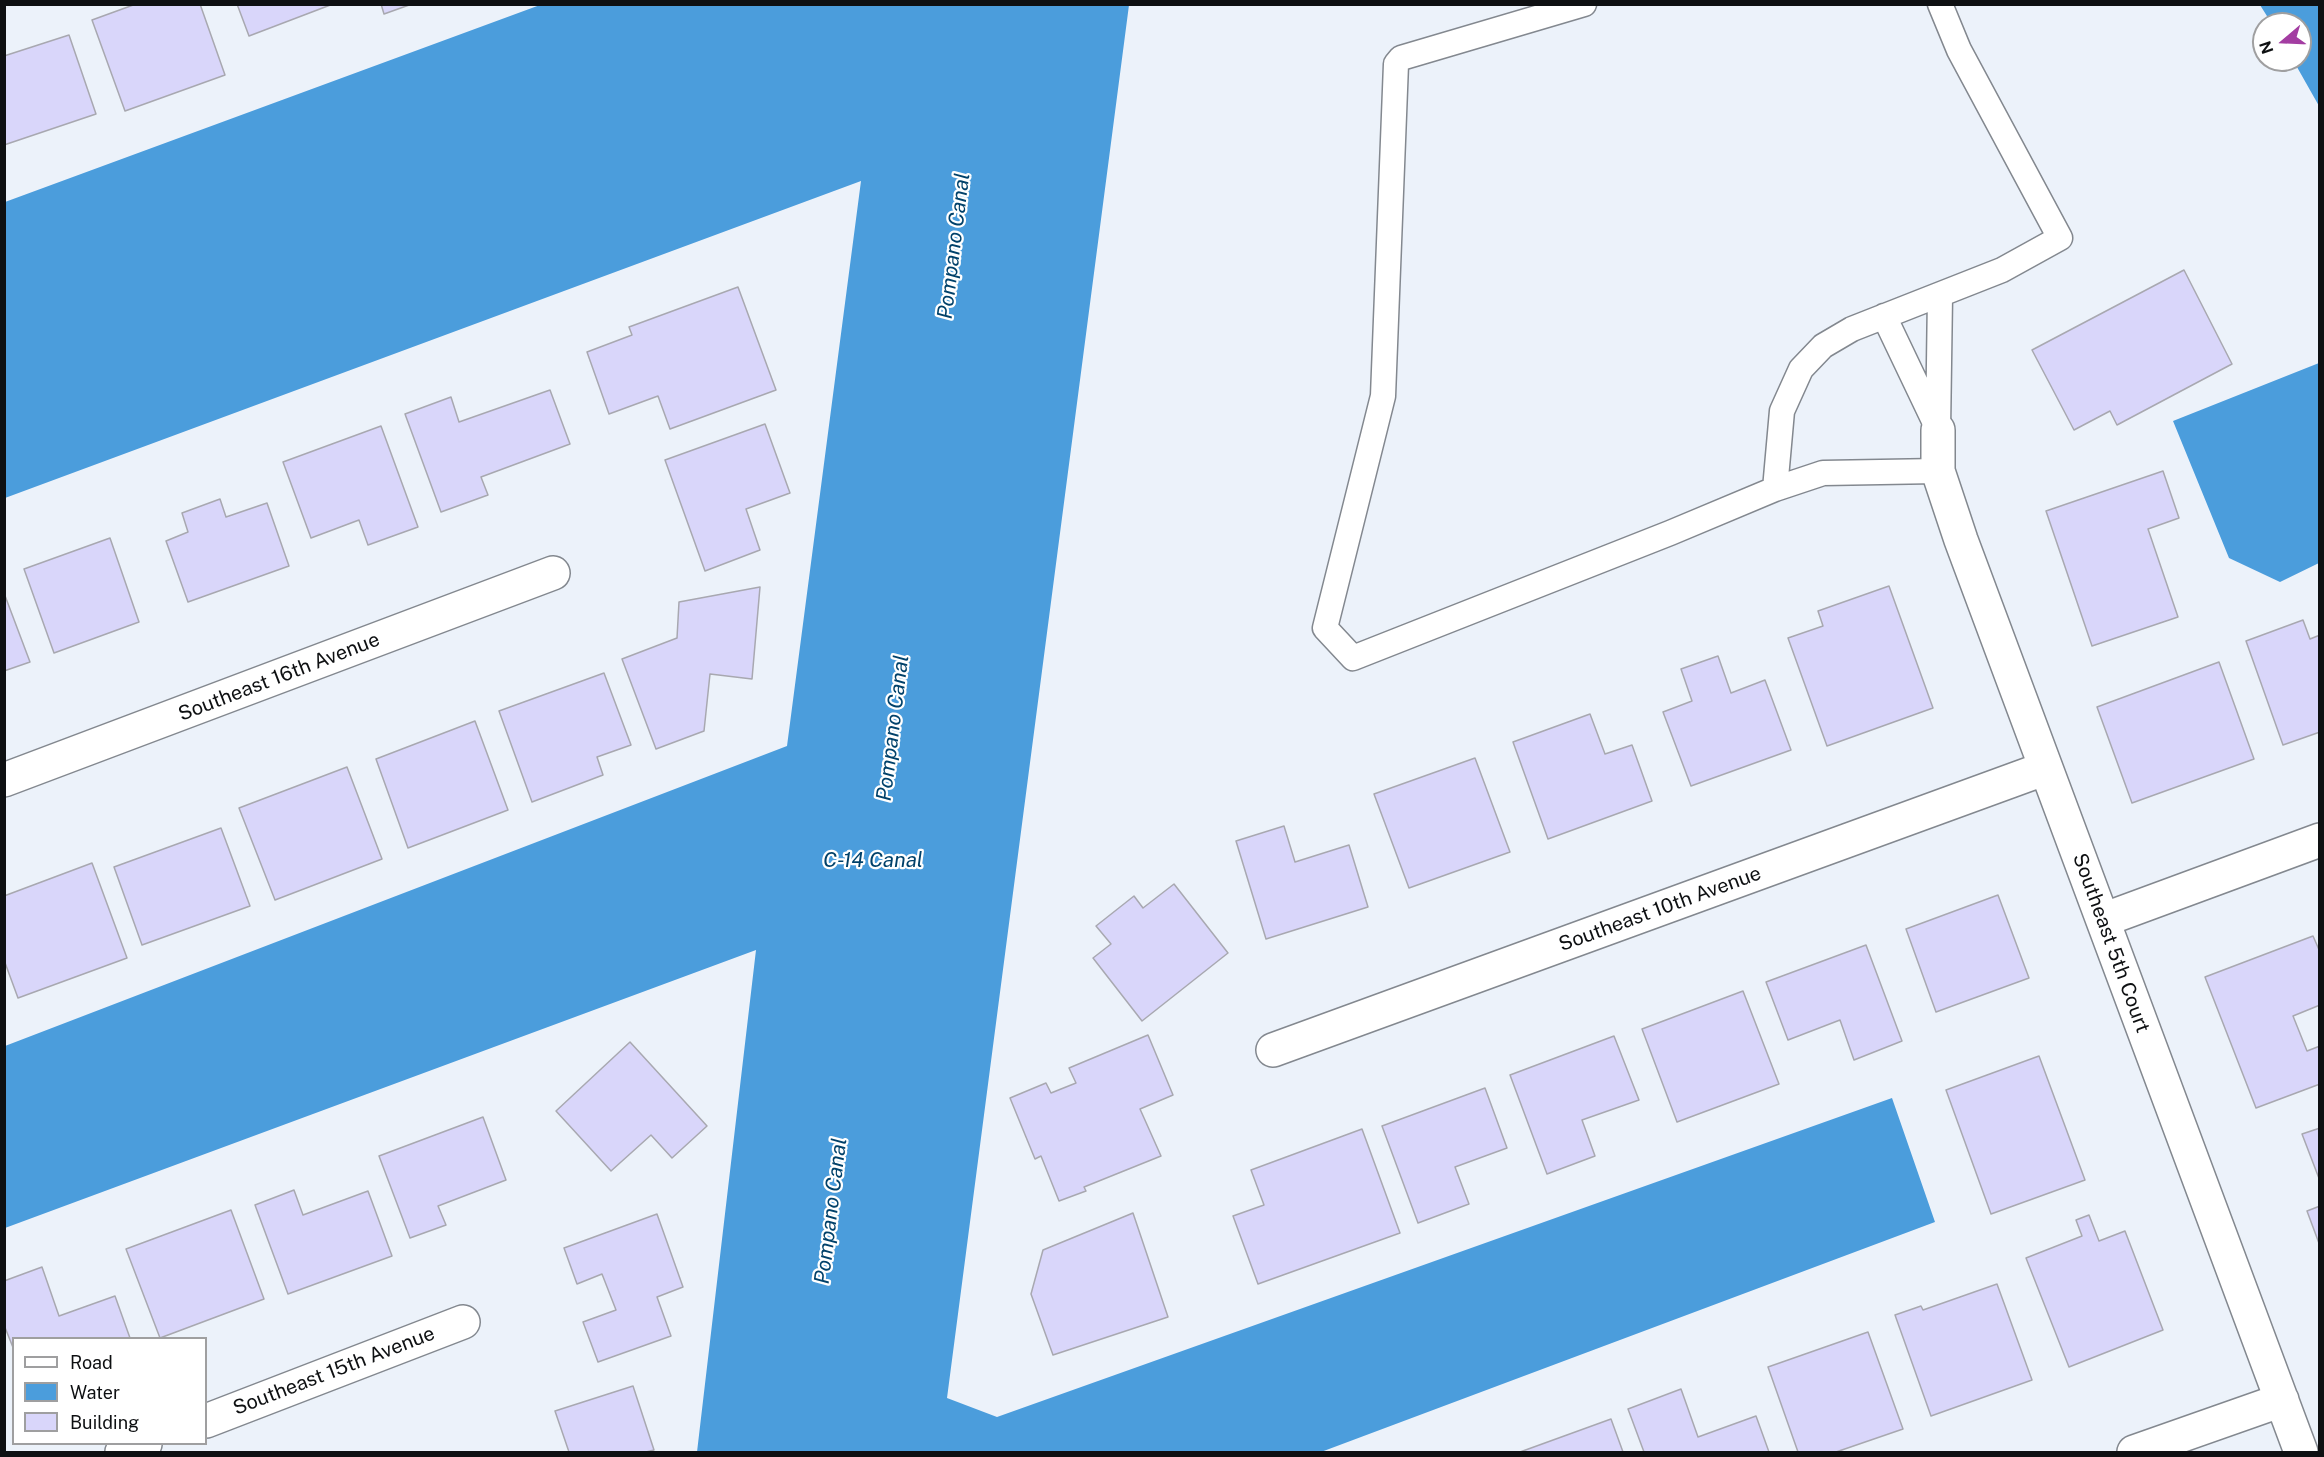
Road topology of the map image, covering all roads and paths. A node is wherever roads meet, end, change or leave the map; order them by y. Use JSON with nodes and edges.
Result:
{"nodes":[{"id":1,"x":1584,"y":4,"type":"edge"},
{"id":2,"x":1940,"y":4,"type":"edge"},
{"id":3,"x":1940,"y":296,"type":"junction"},
{"id":4,"x":1884,"y":316,"type":"junction"},
{"id":5,"x":1938,"y":430,"type":"junction"},
{"id":6,"x":1938,"y":471,"type":"junction"},
{"id":7,"x":1775,"y":489,"type":"junction"},
{"id":8,"x":553,"y":573,"type":"dead end"},
{"id":9,"x":2046,"y":768,"type":"junction"},
{"id":10,"x":4,"y":780,"type":"edge"},
{"id":11,"x":2319,"y":840,"type":"edge"},
{"id":12,"x":2103,"y":920,"type":"junction"},
{"id":13,"x":1273,"y":1050,"type":"dead end"},
{"id":14,"x":463,"y":1322,"type":"dead end"},
{"id":15,"x":2282,"y":1400,"type":"junction"},
{"id":16,"x":207,"y":1420,"type":"edge"},
{"id":17,"x":140,"y":1445,"type":"edge"},
{"id":18,"x":122,"y":1452,"type":"edge"},
{"id":19,"x":2134,"y":1452,"type":"edge"},
{"id":20,"x":2301,"y":1452,"type":"edge"}],
"edges":[{"from":1,"to":7,"type":"lane"},
{"from":2,"to":3,"type":"lane"},
{"from":3,"to":4,"type":"lane"},
{"from":3,"to":5,"type":"lane"},
{"from":4,"to":5,"type":"lane"},
{"from":4,"to":7,"type":"lane"},
{"from":5,"to":6,"type":"street","name":"Southeast 5th Court"},
{"from":6,"to":7,"type":"lane"},
{"from":6,"to":9,"type":"street","name":"Southeast 5th Court"},
{"from":8,"to":10,"type":"street","name":"Southeast 16th Avenue"},
{"from":9,"to":12,"type":"street","name":"Southeast 5th Court"},
{"from":9,"to":13,"type":"street","name":"Southeast 10th Avenue"},
{"from":11,"to":12,"type":"street"},
{"from":12,"to":15,"type":"street","name":"Southeast 5th Court"},
{"from":14,"to":16,"type":"street","name":"Southeast 15th Avenue"},
{"from":15,"to":19,"type":"street"},
{"from":15,"to":20,"type":"street","name":"Southeast 5th Court"},
{"from":17,"to":18,"type":"street"}]}
